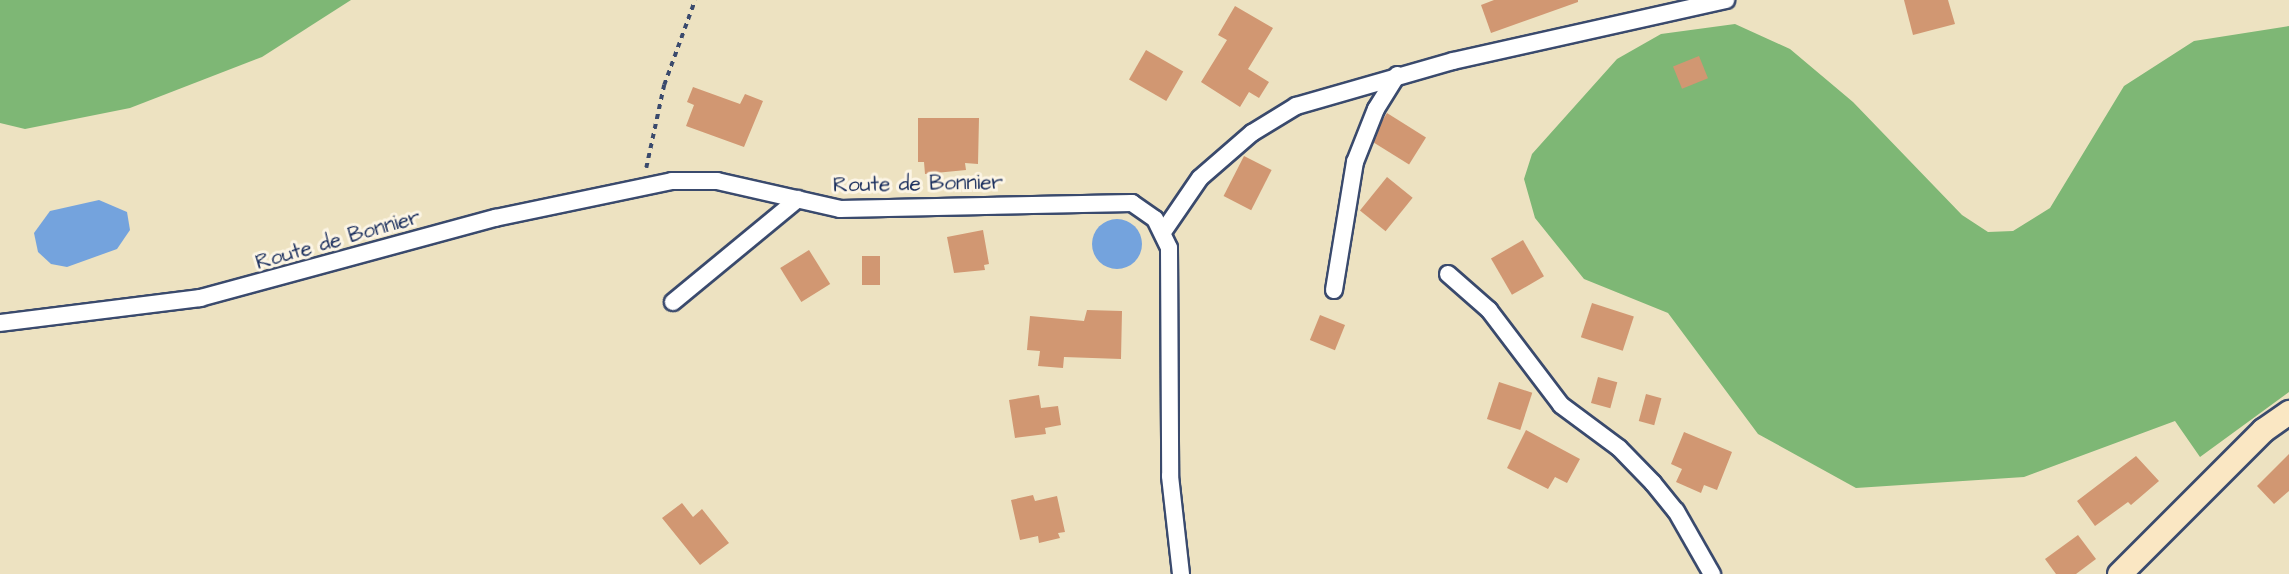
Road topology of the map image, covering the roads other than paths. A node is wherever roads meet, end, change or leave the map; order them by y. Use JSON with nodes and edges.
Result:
{"nodes":[{"id":1,"x":1726,"y":0,"type":"edge"},
{"id":2,"x":1398,"y":75,"type":"junction"},
{"id":3,"x":798,"y":199,"type":"junction"},
{"id":4,"x":1163,"y":232,"type":"junction"},
{"id":5,"x":1448,"y":274,"type":"dead end"},
{"id":6,"x":1334,"y":290,"type":"dead end"},
{"id":7,"x":673,"y":302,"type":"dead end"},
{"id":8,"x":0,"y":323,"type":"edge"},
{"id":9,"x":2289,"y":412,"type":"edge"},
{"id":10,"x":1181,"y":574,"type":"edge"},
{"id":11,"x":1712,"y":574,"type":"edge"},
{"id":12,"x":2119,"y":574,"type":"edge"}],
"edges":[{"from":1,"to":2,"type":"street"},
{"from":2,"to":4,"type":"street"},
{"from":2,"to":6,"type":"street"},
{"from":3,"to":4,"type":"street","name":"Route de Bonnier"},
{"from":3,"to":7,"type":"street"},
{"from":3,"to":8,"type":"street","name":"Route de Bonnier"},
{"from":4,"to":10,"type":"street"},
{"from":5,"to":11,"type":"street"},
{"from":9,"to":12,"type":"street"}]}
